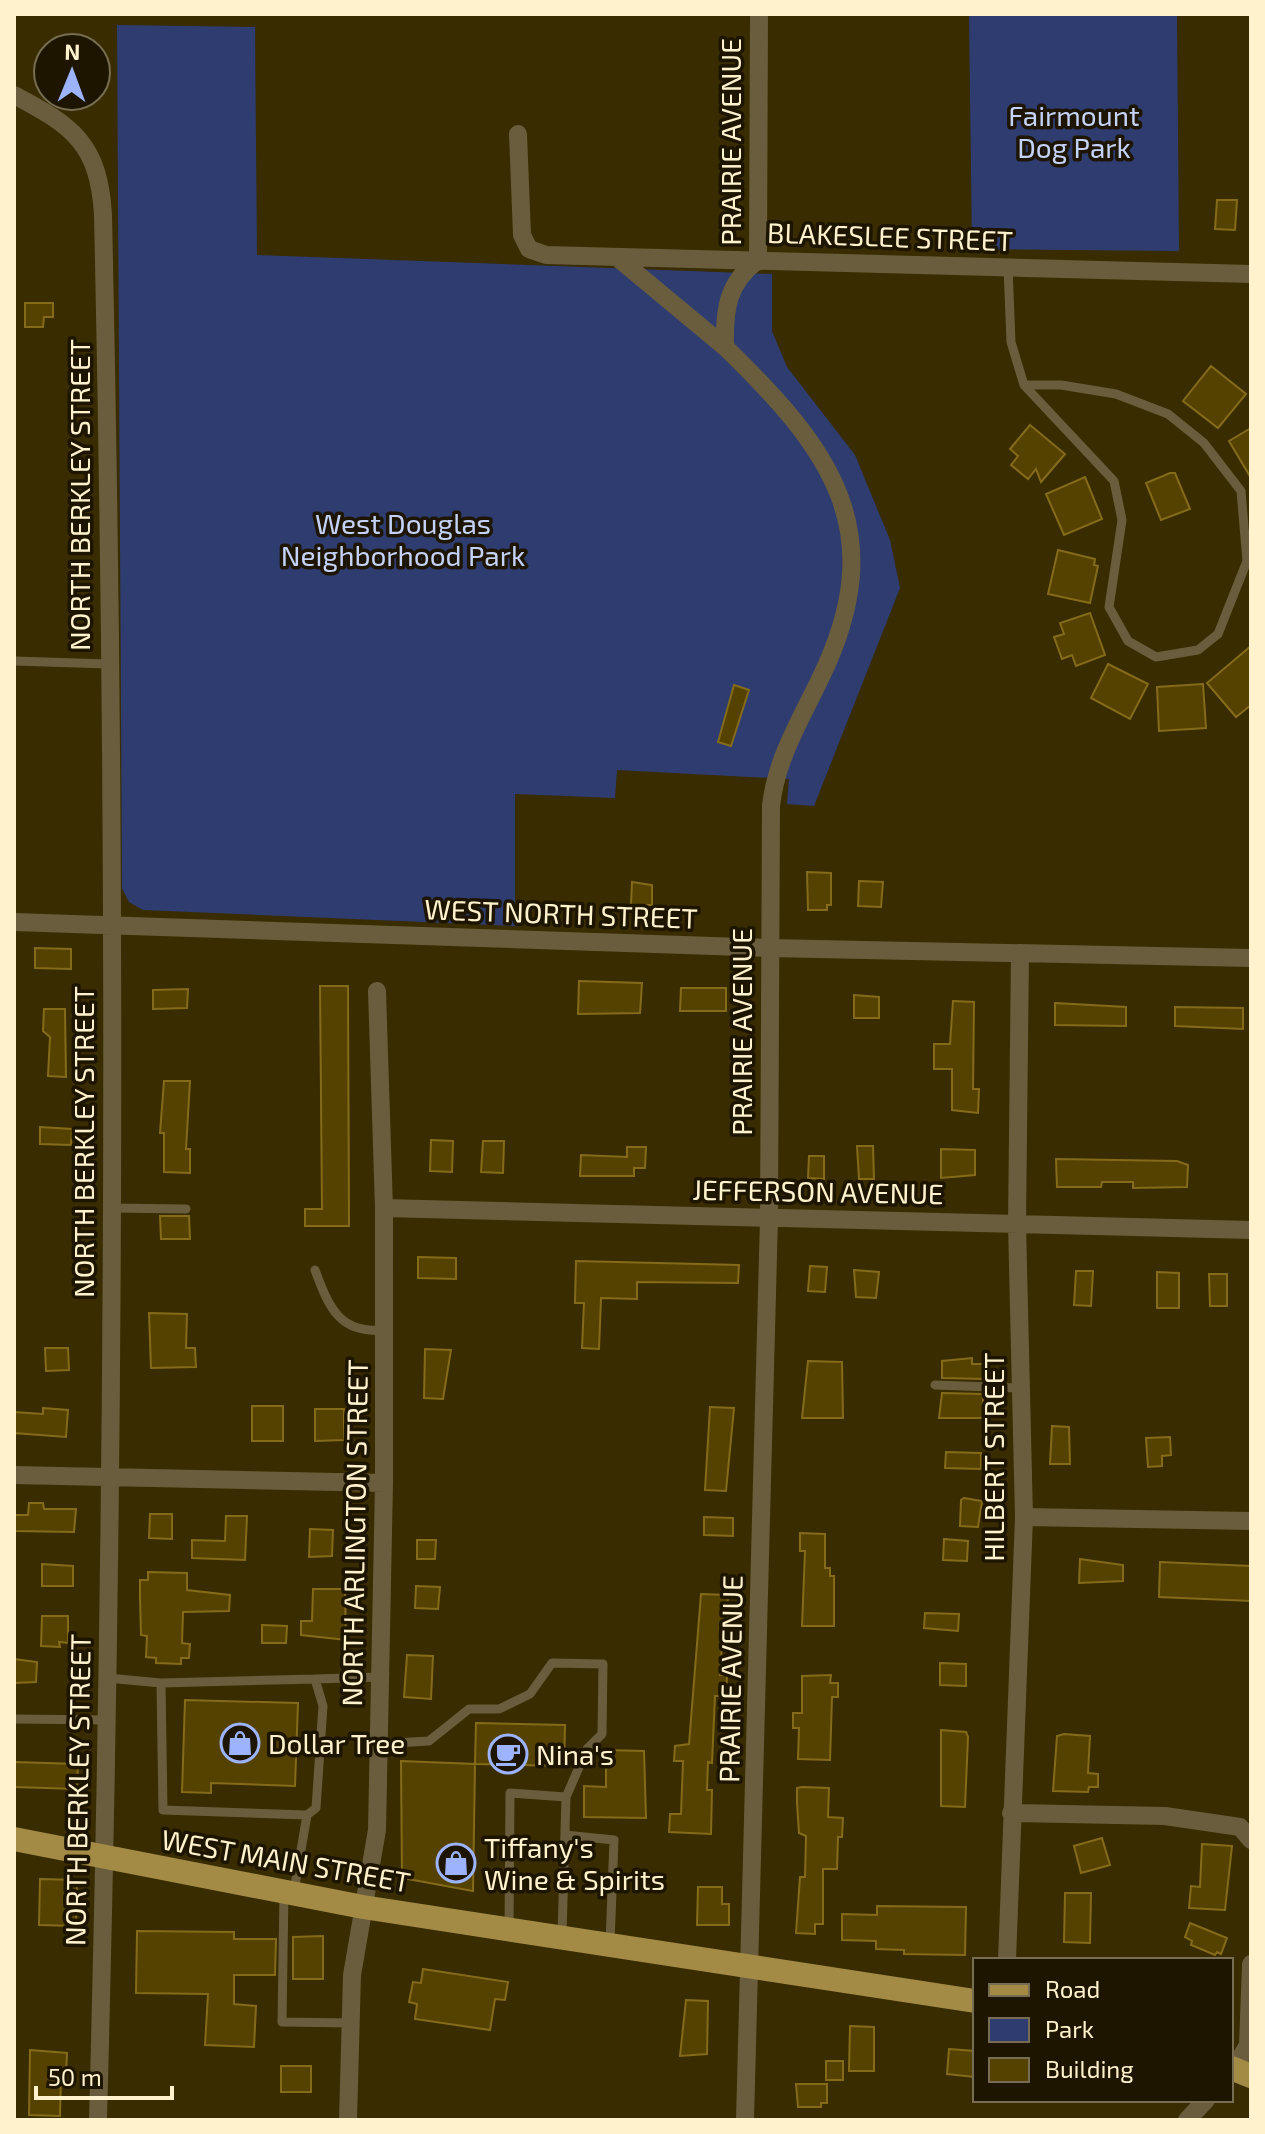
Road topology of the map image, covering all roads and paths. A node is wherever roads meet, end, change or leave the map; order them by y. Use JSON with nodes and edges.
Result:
{"nodes":[{"id":1,"x":759,"y":14,"type":"edge"},
{"id":2,"x":14,"y":95,"type":"edge"},
{"id":3,"x":518,"y":134,"type":"dead end"},
{"id":4,"x":618,"y":258,"type":"junction"},
{"id":5,"x":758,"y":260,"type":"junction"},
{"id":6,"x":1008,"y":267,"type":"junction"},
{"id":7,"x":1251,"y":274,"type":"edge"},
{"id":8,"x":725,"y":347,"type":"junction"},
{"id":9,"x":1024,"y":385,"type":"junction"},
{"id":10,"x":14,"y":661,"type":"edge"},
{"id":11,"x":108,"y":664,"type":"junction"},
{"id":12,"x":14,"y":922,"type":"edge"},
{"id":13,"x":112,"y":925,"type":"junction"},
{"id":14,"x":770,"y":948,"type":"junction"},
{"id":15,"x":1020,"y":953,"type":"junction"},
{"id":16,"x":1251,"y":958,"type":"edge"},
{"id":17,"x":377,"y":991,"type":"dead end"},
{"id":18,"x":111,"y":1208,"type":"junction"},
{"id":19,"x":384,"y":1208,"type":"junction"},
{"id":20,"x":186,"y":1209,"type":"dead end"},
{"id":21,"x":769,"y":1218,"type":"junction"},
{"id":22,"x":1017,"y":1224,"type":"junction"},
{"id":23,"x":1251,"y":1230,"type":"edge"},
{"id":24,"x":315,"y":1270,"type":"dead end"},
{"id":25,"x":384,"y":1330,"type":"junction"},
{"id":26,"x":935,"y":1385,"type":"dead end"},
{"id":27,"x":1021,"y":1388,"type":"junction"},
{"id":28,"x":14,"y":1475,"type":"edge"},
{"id":29,"x":110,"y":1477,"type":"junction"},
{"id":30,"x":384,"y":1483,"type":"junction"},
{"id":31,"x":1024,"y":1517,"type":"junction"},
{"id":32,"x":1251,"y":1521,"type":"edge"},
{"id":33,"x":380,"y":1677,"type":"junction"},
{"id":34,"x":107,"y":1678,"type":"junction"},
{"id":35,"x":315,"y":1679,"type":"junction"},
{"id":36,"x":161,"y":1683,"type":"junction"},
{"id":37,"x":14,"y":1719,"type":"edge"},
{"id":38,"x":107,"y":1720,"type":"junction"},
{"id":39,"x":379,"y":1744,"type":"junction"},
{"id":40,"x":566,"y":1797,"type":"junction"},
{"id":41,"x":1011,"y":1813,"type":"junction"},
{"id":42,"x":307,"y":1815,"type":"junction"},
{"id":43,"x":565,"y":1835,"type":"junction"},
{"id":44,"x":14,"y":1839,"type":"edge"},
{"id":45,"x":1251,"y":1840,"type":"edge"},
{"id":46,"x":105,"y":1857,"type":"junction"},
{"id":47,"x":289,"y":1893,"type":"junction"},
{"id":48,"x":363,"y":1907,"type":"junction"},
{"id":49,"x":509,"y":1928,"type":"junction"},
{"id":50,"x":562,"y":1936,"type":"junction"},
{"id":51,"x":610,"y":1944,"type":"junction"},
{"id":52,"x":1007,"y":1958,"type":"edge"},
{"id":53,"x":1251,"y":1964,"type":"edge"},
{"id":54,"x":751,"y":1966,"type":"junction"},
{"id":55,"x":973,"y":2001,"type":"edge"},
{"id":56,"x":351,"y":2023,"type":"junction"},
{"id":57,"x":1237,"y":2072,"type":"edge"},
{"id":58,"x":1204,"y":2102,"type":"edge"},
{"id":59,"x":98,"y":2120,"type":"edge"},
{"id":60,"x":348,"y":2120,"type":"edge"},
{"id":61,"x":745,"y":2120,"type":"edge"},
{"id":62,"x":1187,"y":2120,"type":"edge"}],
"edges":[{"from":1,"to":5,"type":"street","name":"PRAIRIE AVENUE"},
{"from":2,"to":11,"type":"street","name":"NORTH BERKLEY STREET"},
{"from":3,"to":4,"type":"street","name":"BLAKESLEE STREET"},
{"from":4,"to":5,"type":"street","name":"BLAKESLEE STREET"},
{"from":4,"to":8,"type":"street"},
{"from":5,"to":6,"type":"street","name":"BLAKESLEE STREET"},
{"from":5,"to":8,"type":"street","name":"PRAIRIE AVENUE"},
{"from":6,"to":7,"type":"street","name":"BLAKESLEE STREET"},
{"from":6,"to":9,"type":"lane"},
{"from":8,"to":14,"type":"street","name":"PRAIRIE AVENUE"},
{"from":9,"to":9,"type":"lane"},
{"from":10,"to":11,"type":"lane"},
{"from":11,"to":13,"type":"street","name":"NORTH BERKLEY STREET"},
{"from":12,"to":13,"type":"street","name":"WEST NORTH STREET"},
{"from":13,"to":14,"type":"street","name":"WEST NORTH STREET"},
{"from":13,"to":18,"type":"street","name":"NORTH BERKLEY STREET"},
{"from":14,"to":15,"type":"street","name":"WEST NORTH STREET"},
{"from":14,"to":21,"type":"street","name":"PRAIRIE AVENUE"},
{"from":15,"to":16,"type":"street","name":"WEST NORTH STREET"},
{"from":15,"to":22,"type":"street","name":"HILBERT STREET"},
{"from":17,"to":19,"type":"street","name":"NORTH ARLINGTON STREET"},
{"from":18,"to":20,"type":"lane"},
{"from":18,"to":29,"type":"street","name":"NORTH BERKLEY STREET"},
{"from":19,"to":21,"type":"street","name":"JEFFERSON AVENUE"},
{"from":19,"to":25,"type":"street","name":"NORTH ARLINGTON STREET"},
{"from":21,"to":22,"type":"street","name":"JEFFERSON AVENUE"},
{"from":21,"to":54,"type":"street","name":"PRAIRIE AVENUE"},
{"from":22,"to":23,"type":"street","name":"JEFFERSON AVENUE"},
{"from":22,"to":27,"type":"street","name":"HILBERT STREET"},
{"from":24,"to":25,"type":"lane"},
{"from":25,"to":30,"type":"street","name":"NORTH ARLINGTON STREET"},
{"from":26,"to":27,"type":"lane"},
{"from":27,"to":31,"type":"street","name":"HILBERT STREET"},
{"from":28,"to":29,"type":"street"},
{"from":29,"to":30,"type":"street"},
{"from":29,"to":34,"type":"street","name":"NORTH BERKLEY STREET"},
{"from":30,"to":33,"type":"street","name":"NORTH ARLINGTON STREET"},
{"from":31,"to":32,"type":"street"},
{"from":31,"to":41,"type":"street","name":"HILBERT STREET"},
{"from":33,"to":35,"type":"lane"},
{"from":33,"to":39,"type":"street","name":"NORTH ARLINGTON STREET"},
{"from":34,"to":36,"type":"lane"},
{"from":34,"to":38,"type":"street","name":"NORTH BERKLEY STREET"},
{"from":35,"to":36,"type":"lane"},
{"from":35,"to":42,"type":"lane"},
{"from":36,"to":42,"type":"lane"},
{"from":37,"to":38,"type":"lane"},
{"from":38,"to":46,"type":"street","name":"NORTH BERKLEY STREET"},
{"from":39,"to":40,"type":"lane"},
{"from":39,"to":48,"type":"street","name":"NORTH ARLINGTON STREET"},
{"from":40,"to":43,"type":"lane"},
{"from":40,"to":49,"type":"lane"},
{"from":41,"to":45,"type":"street"},
{"from":41,"to":52,"type":"street","name":"HILBERT STREET"},
{"from":42,"to":47,"type":"lane"},
{"from":43,"to":50,"type":"lane"},
{"from":43,"to":51,"type":"lane"},
{"from":44,"to":46,"type":"main road","name":"WEST MAIN STREET"},
{"from":46,"to":47,"type":"main road","name":"WEST MAIN STREET"},
{"from":46,"to":59,"type":"street","name":"NORTH BERKLEY STREET"},
{"from":47,"to":48,"type":"main road","name":"WEST MAIN STREET"},
{"from":47,"to":56,"type":"lane"},
{"from":48,"to":49,"type":"main road","name":"WEST MAIN STREET"},
{"from":48,"to":56,"type":"street","name":"NORTH ARLINGTON STREET"},
{"from":49,"to":50,"type":"main road","name":"WEST MAIN STREET"},
{"from":50,"to":51,"type":"main road","name":"WEST MAIN STREET"},
{"from":51,"to":54,"type":"main road","name":"WEST MAIN STREET"},
{"from":53,"to":57,"type":"street"},
{"from":54,"to":55,"type":"main road","name":"WEST MAIN STREET"},
{"from":54,"to":61,"type":"street","name":"PRAIRIE AVENUE"},
{"from":56,"to":60,"type":"street","name":"NORTH ARLINGTON STREET"},
{"from":58,"to":62,"type":"street"}]}
